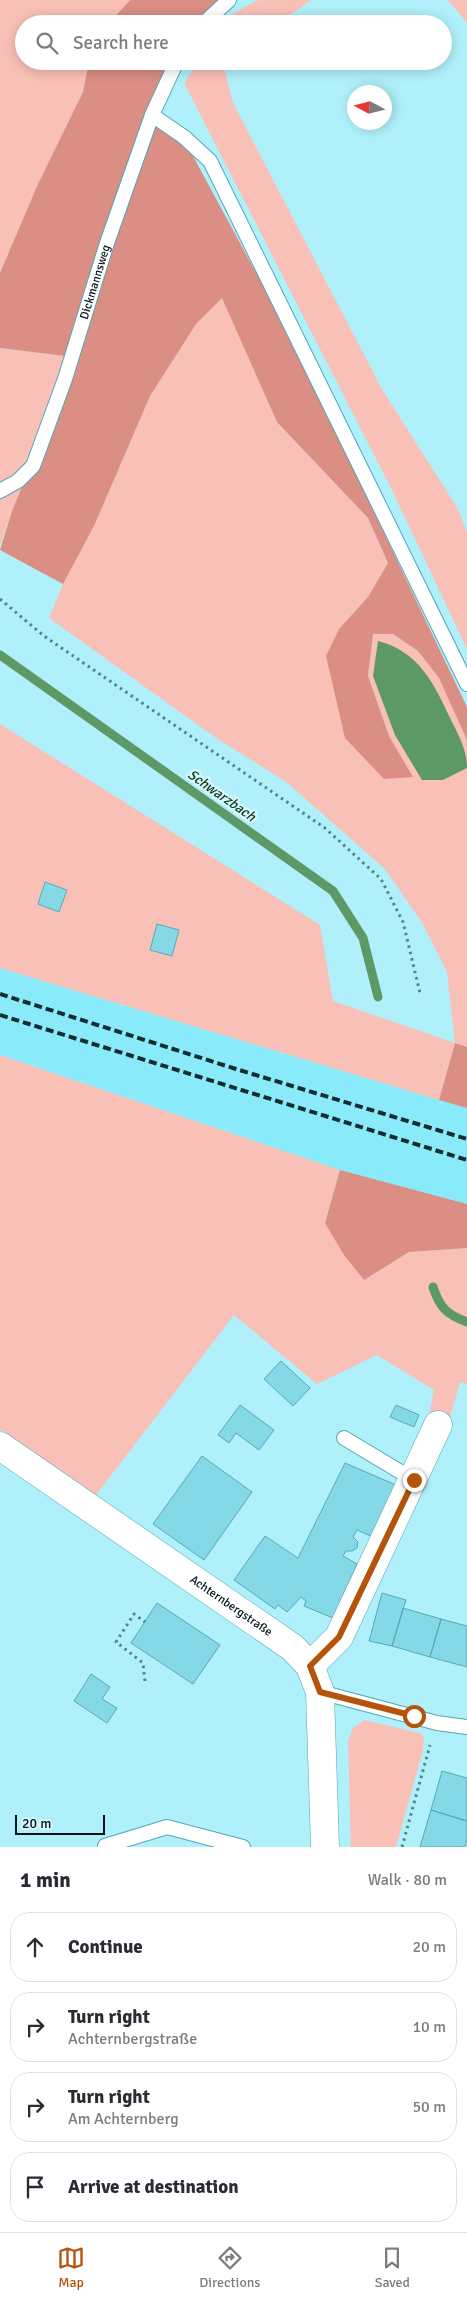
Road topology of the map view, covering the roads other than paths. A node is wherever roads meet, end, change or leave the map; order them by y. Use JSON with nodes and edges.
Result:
{"nodes":[{"id":1,"x":229,"y":0,"type":"edge"},
{"id":2,"x":213,"y":15,"type":"edge"},
{"id":3,"x":173,"y":70,"type":"edge"},
{"id":4,"x":152,"y":115,"type":"junction"},
{"id":5,"x":0,"y":491,"type":"edge"},
{"id":6,"x":467,"y":684,"type":"edge"},
{"id":7,"x":438,"y":1425,"type":"dead end"},
{"id":8,"x":344,"y":1438,"type":"dead end"},
{"id":9,"x":0,"y":1446,"type":"edge"},
{"id":10,"x":414,"y":1480,"type":"junction"},
{"id":11,"x":310,"y":1666,"type":"junction"},
{"id":12,"x":320,"y":1692,"type":"junction"},
{"id":13,"x":467,"y":1728,"type":"edge"},
{"id":14,"x":105,"y":1846,"type":"edge"},
{"id":15,"x":243,"y":1847,"type":"edge"},
{"id":16,"x":325,"y":1847,"type":"edge"}],
"edges":[{"from":1,"to":2,"type":"lane"},
{"from":3,"to":4,"type":"lane","name":"Dickmannsweg"},
{"from":4,"to":5,"type":"lane","name":"Dickmannsweg"},
{"from":4,"to":6,"type":"lane"},
{"from":7,"to":10,"type":"street"},
{"from":8,"to":10,"type":"lane"},
{"from":9,"to":11,"type":"street","name":"Achternbergstraße"},
{"from":10,"to":11,"type":"street"},
{"from":11,"to":12,"type":"street","name":"Achternbergstraße"},
{"from":12,"to":13,"type":"lane"},
{"from":12,"to":16,"type":"street","name":"Achternbergstraße"},
{"from":14,"to":15,"type":"lane"}]}
